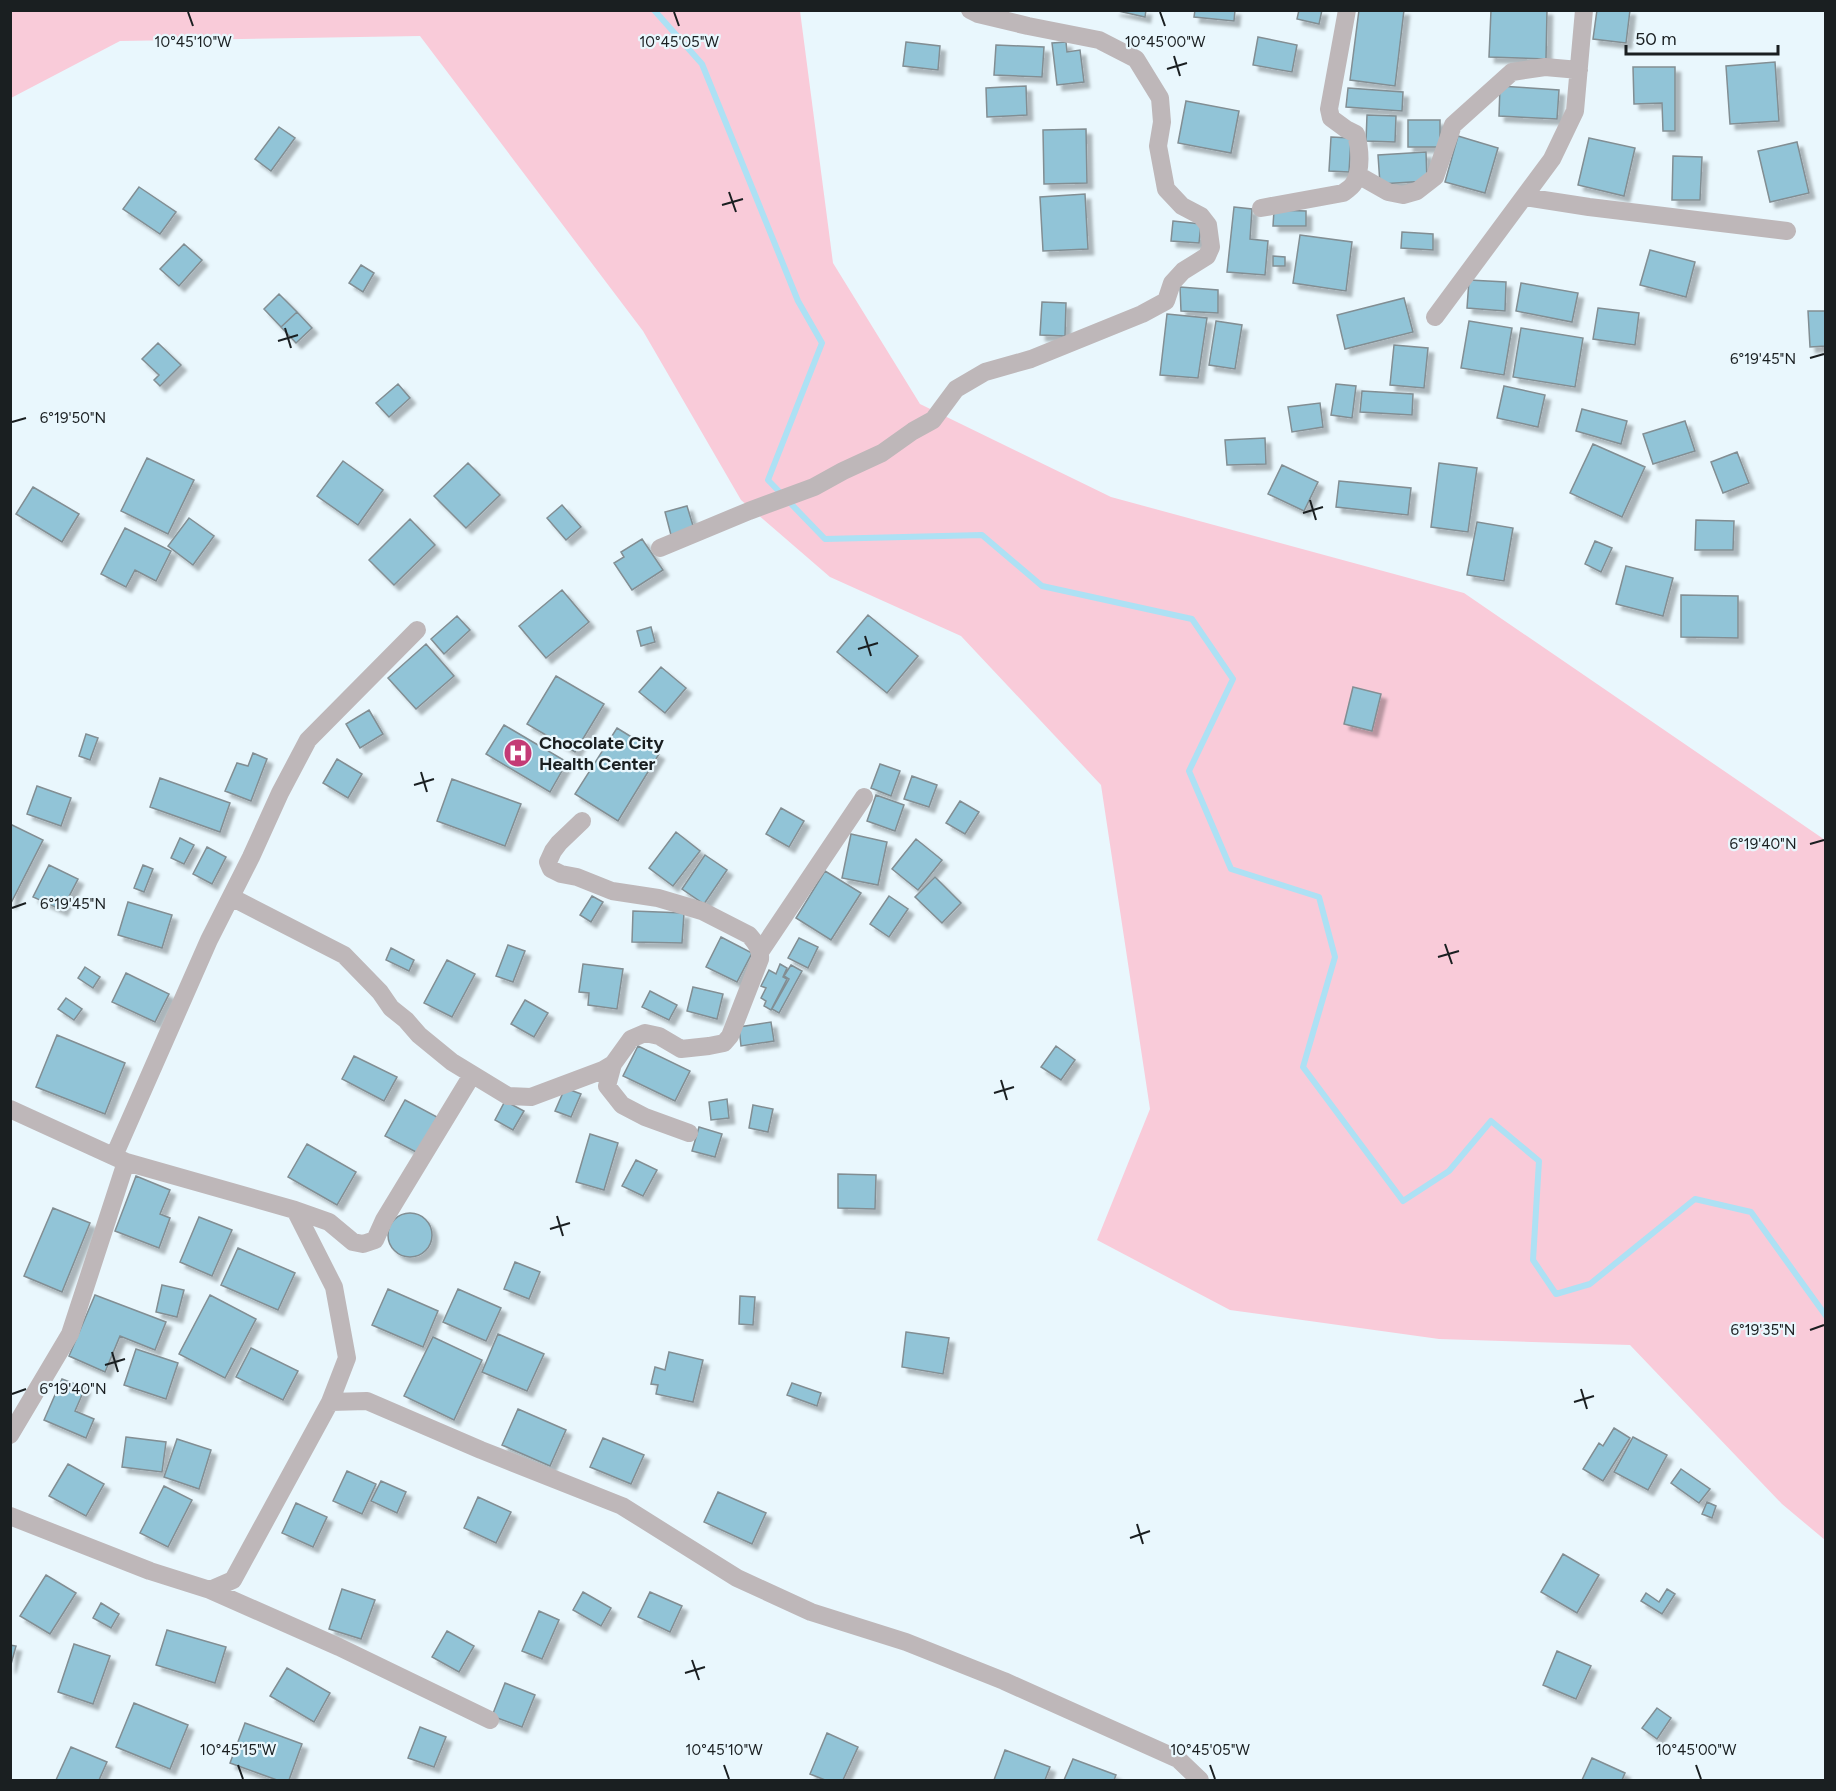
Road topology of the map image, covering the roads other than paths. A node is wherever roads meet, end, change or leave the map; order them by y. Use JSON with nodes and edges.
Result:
{"nodes":[{"id":1,"x":970,"y":10,"type":"edge"},
{"id":2,"x":1347,"y":10,"type":"edge"},
{"id":3,"x":1584,"y":10,"type":"edge"},
{"id":4,"x":1579,"y":70,"type":"junction"},
{"id":5,"x":1358,"y":175,"type":"junction"},
{"id":6,"x":1524,"y":197,"type":"junction"},
{"id":7,"x":1261,"y":208,"type":"dead end"},
{"id":8,"x":1787,"y":231,"type":"dead end"},
{"id":9,"x":1435,"y":317,"type":"dead end"},
{"id":10,"x":660,"y":548,"type":"dead end"},
{"id":11,"x":417,"y":630,"type":"dead end"},
{"id":12,"x":864,"y":796,"type":"dead end"},
{"id":13,"x":582,"y":821,"type":"dead end"},
{"id":14,"x":231,"y":897,"type":"junction"},
{"id":15,"x":760,"y":952,"type":"junction"},
{"id":16,"x":613,"y":1064,"type":"junction"},
{"id":17,"x":472,"y":1075,"type":"junction"},
{"id":18,"x":10,"y":1109,"type":"edge"},
{"id":19,"x":689,"y":1133,"type":"dead end"},
{"id":20,"x":120,"y":1159,"type":"junction"},
{"id":21,"x":295,"y":1210,"type":"junction"},
{"id":22,"x":330,"y":1402,"type":"junction"},
{"id":23,"x":10,"y":1435,"type":"edge"},
{"id":24,"x":10,"y":1516,"type":"edge"},
{"id":25,"x":210,"y":1590,"type":"junction"},
{"id":26,"x":489,"y":1720,"type":"dead end"},
{"id":27,"x":1200,"y":1780,"type":"edge"}],
"edges":[{"from":1,"to":10,"type":"street"},
{"from":2,"to":5,"type":"street"},
{"from":3,"to":4,"type":"street"},
{"from":4,"to":5,"type":"street"},
{"from":4,"to":6,"type":"street"},
{"from":5,"to":7,"type":"street"},
{"from":6,"to":8,"type":"street"},
{"from":6,"to":9,"type":"street"},
{"from":11,"to":14,"type":"street"},
{"from":12,"to":15,"type":"street"},
{"from":13,"to":15,"type":"street"},
{"from":14,"to":17,"type":"street"},
{"from":14,"to":20,"type":"street"},
{"from":15,"to":16,"type":"street"},
{"from":16,"to":17,"type":"street"},
{"from":16,"to":19,"type":"street"},
{"from":17,"to":21,"type":"street"},
{"from":18,"to":20,"type":"street"},
{"from":20,"to":21,"type":"street"},
{"from":20,"to":23,"type":"street"},
{"from":21,"to":22,"type":"street"},
{"from":22,"to":25,"type":"street"},
{"from":22,"to":27,"type":"street"},
{"from":24,"to":25,"type":"street"},
{"from":25,"to":26,"type":"street"}]}
